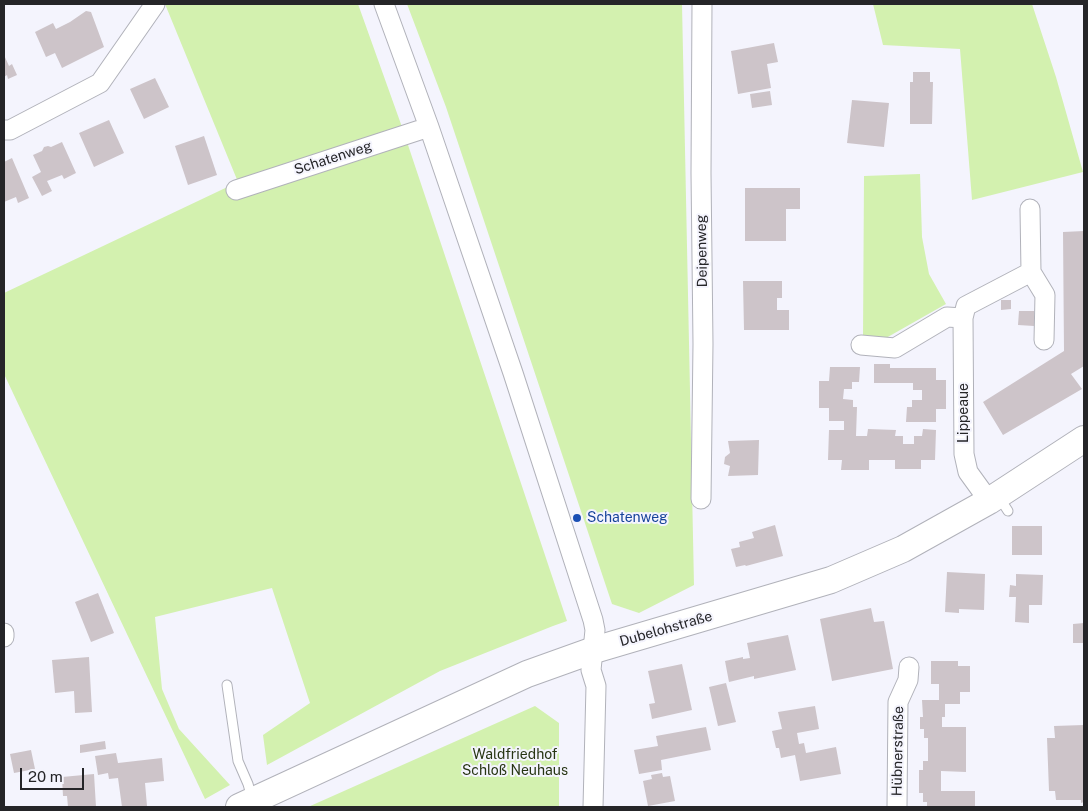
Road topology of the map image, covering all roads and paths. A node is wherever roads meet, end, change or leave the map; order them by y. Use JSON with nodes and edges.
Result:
{"nodes":[{"id":1,"x":155,"y":4,"type":"edge"},
{"id":2,"x":384,"y":4,"type":"edge"},
{"id":3,"x":702,"y":4,"type":"edge"},
{"id":4,"x":429,"y":127,"type":"junction"},
{"id":5,"x":4,"y":130,"type":"edge"},
{"id":6,"x":236,"y":190,"type":"dead end"},
{"id":7,"x":1030,"y":208,"type":"dead end"},
{"id":8,"x":1031,"y":272,"type":"junction"},
{"id":9,"x":963,"y":318,"type":"junction"},
{"id":10,"x":1044,"y":340,"type":"dead end"},
{"id":11,"x":861,"y":345,"type":"dead end"},
{"id":12,"x":1084,"y":439,"type":"edge"},
{"id":13,"x":701,"y":499,"type":"dead end"},
{"id":14,"x":998,"y":502,"type":"junction"},
{"id":15,"x":4,"y":633,"type":"edge"},
{"id":16,"x":4,"y":637,"type":"edge"},
{"id":17,"x":594,"y":650,"type":"junction"},
{"id":18,"x":910,"y":667,"type":"dead end"},
{"id":19,"x":227,"y":685,"type":"dead end"},
{"id":20,"x":246,"y":804,"type":"edge"},
{"id":21,"x":593,"y":807,"type":"edge"},
{"id":22,"x":898,"y":807,"type":"edge"}],
"edges":[{"from":1,"to":5,"type":"street"},
{"from":2,"to":4,"type":"street"},
{"from":3,"to":13,"type":"street","name":"Deipenweg"},
{"from":4,"to":6,"type":"street","name":"Schatenweg"},
{"from":4,"to":17,"type":"street"},
{"from":7,"to":8,"type":"street"},
{"from":8,"to":9,"type":"street"},
{"from":8,"to":10,"type":"street"},
{"from":9,"to":11,"type":"street"},
{"from":9,"to":14,"type":"street","name":"Lippeaue"},
{"from":12,"to":14,"type":"main road","name":"Dubelohstraße"},
{"from":14,"to":17,"type":"main road","name":"Dubelohstraße"},
{"from":15,"to":16,"type":"street"},
{"from":17,"to":20,"type":"main road","name":"Dubelohstraße"},
{"from":17,"to":21,"type":"street"},
{"from":18,"to":22,"type":"street","name":"Hübnerstraße"},
{"from":19,"to":20,"type":"lane"}]}
